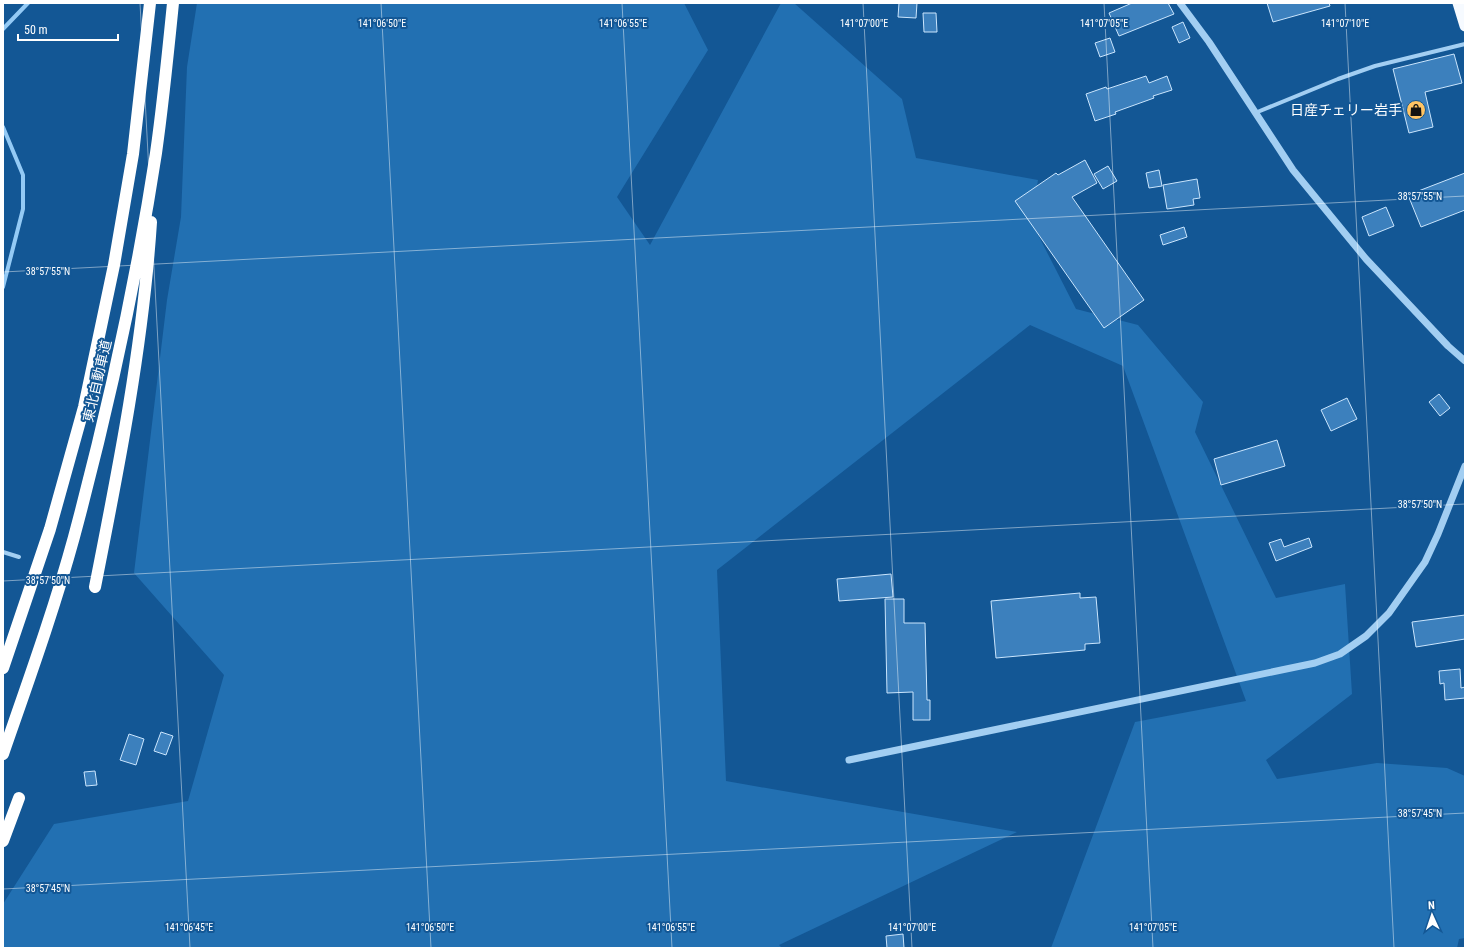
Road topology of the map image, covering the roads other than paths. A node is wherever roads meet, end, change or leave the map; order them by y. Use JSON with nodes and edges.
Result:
{"nodes":[{"id":1,"x":150,"y":3,"type":"edge"},
{"id":2,"x":173,"y":3,"type":"edge"},
{"id":3,"x":1180,"y":3,"type":"edge"},
{"id":4,"x":1458,"y":3,"type":"edge"},
{"id":5,"x":1465,"y":26,"type":"edge"},
{"id":6,"x":1465,"y":44,"type":"edge"},
{"id":7,"x":1254,"y":113,"type":"junction"},
{"id":8,"x":156,"y":153,"type":"junction"},
{"id":9,"x":1465,"y":361,"type":"edge"},
{"id":10,"x":1465,"y":466,"type":"edge"},
{"id":11,"x":3,"y":552,"type":"edge"},
{"id":12,"x":19,"y":557,"type":"dead end"},
{"id":13,"x":95,"y":587,"type":"dead end"},
{"id":14,"x":3,"y":668,"type":"edge"},
{"id":15,"x":3,"y":754,"type":"edge"},
{"id":16,"x":849,"y":760,"type":"dead end"},
{"id":17,"x":19,"y":798,"type":"dead end"},
{"id":18,"x":3,"y":841,"type":"edge"}],
"edges":[{"from":1,"to":14,"type":"highway","name":"東北自動車道"},
{"from":2,"to":8,"type":"highway","name":"東北自動車道"},
{"from":3,"to":7,"type":"street"},
{"from":4,"to":5,"type":"highway"},
{"from":6,"to":7,"type":"street"},
{"from":7,"to":9,"type":"street"},
{"from":8,"to":13,"type":"highway"},
{"from":8,"to":15,"type":"highway","name":"東北自動車道"},
{"from":10,"to":16,"type":"street"},
{"from":11,"to":12,"type":"street"},
{"from":17,"to":18,"type":"highway"}]}
